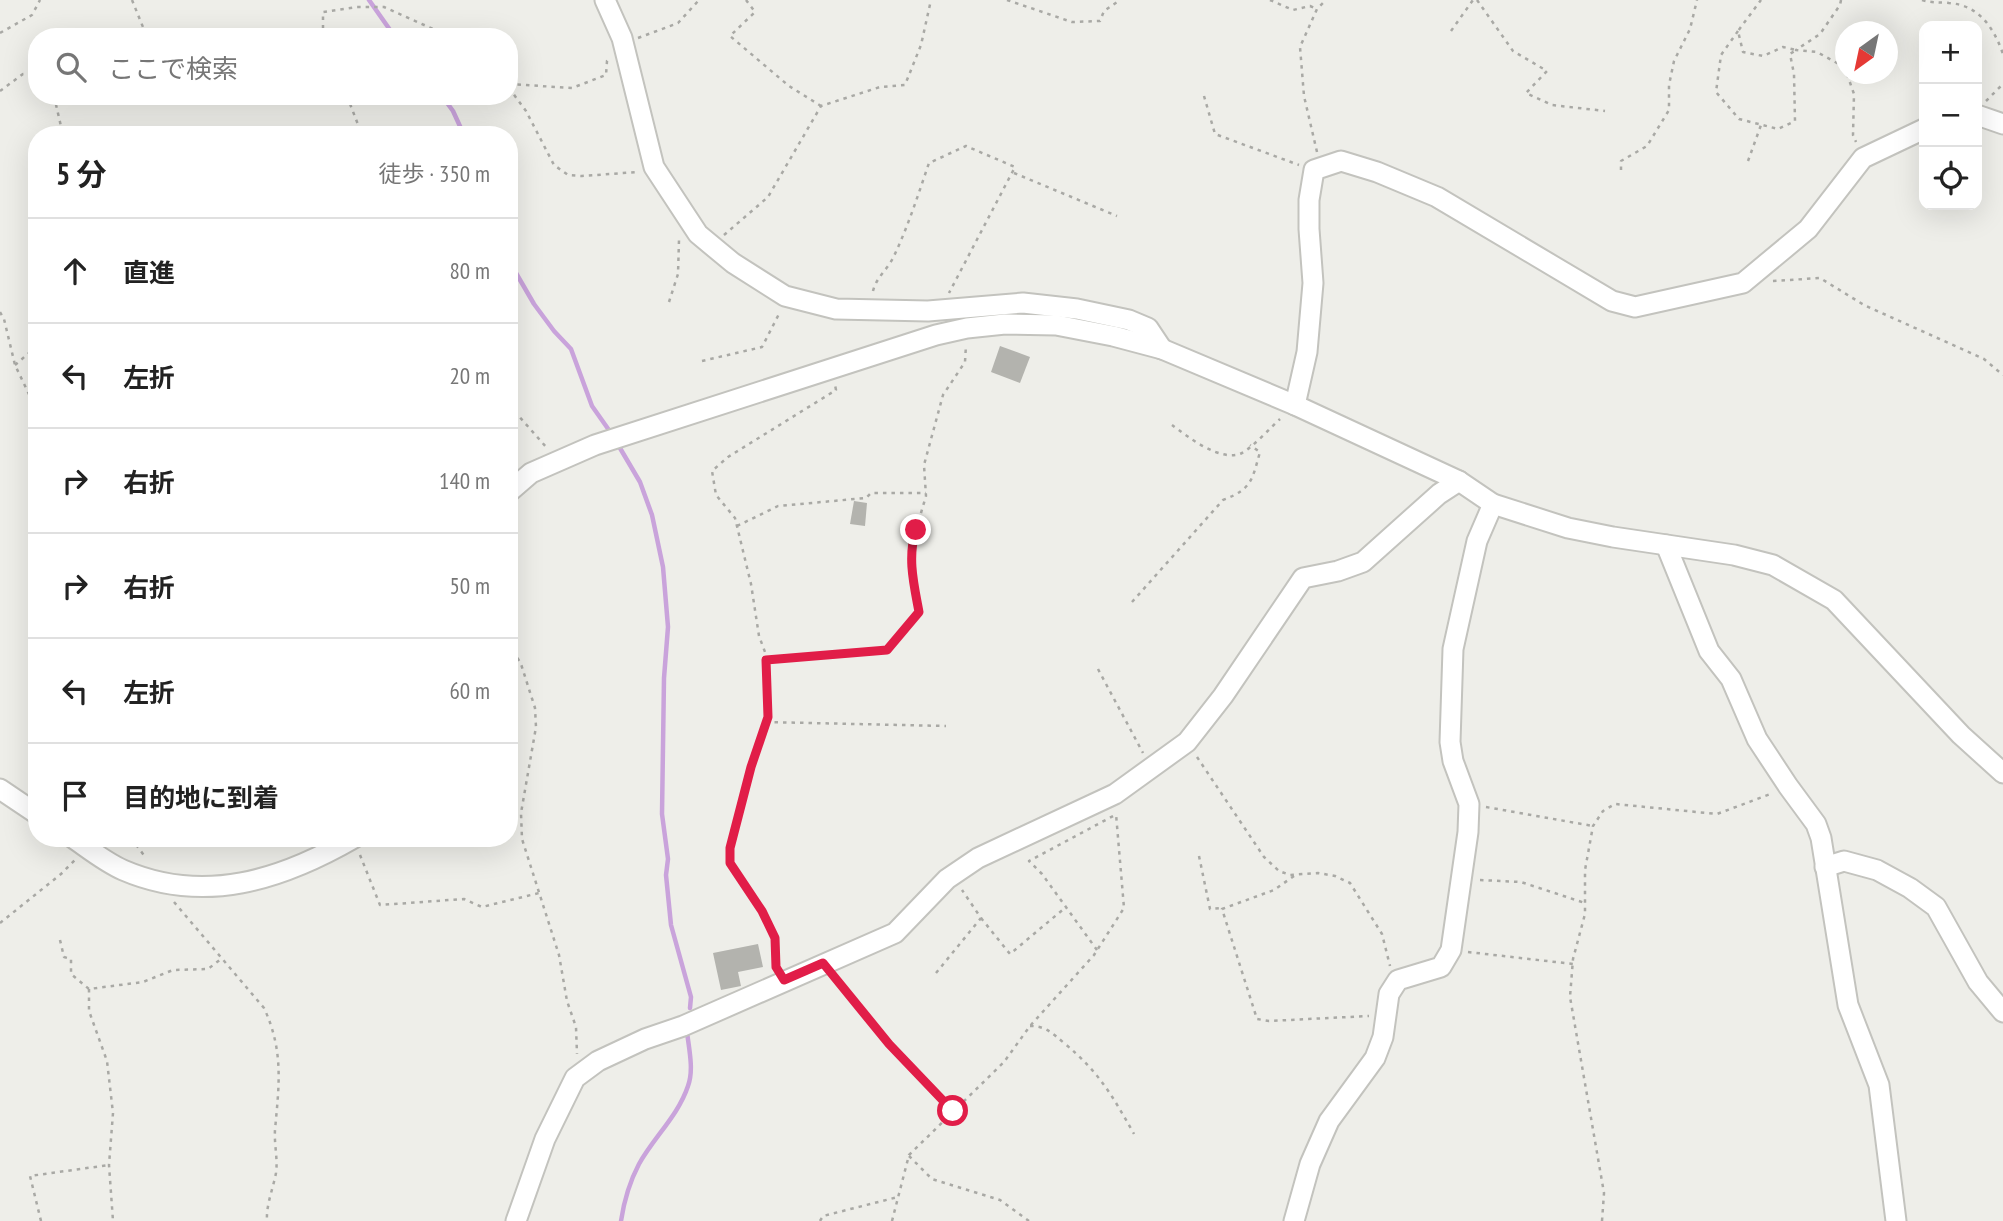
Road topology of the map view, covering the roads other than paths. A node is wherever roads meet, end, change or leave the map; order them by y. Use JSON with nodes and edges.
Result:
{"nodes":[{"id":1,"x":604,"y":0,"type":"edge"},
{"id":2,"x":1982,"y":109,"type":"edge"},
{"id":3,"x":2003,"y":124,"type":"edge"},
{"id":4,"x":1919,"y":131,"type":"edge"},
{"id":5,"x":1163,"y":349,"type":"junction"},
{"id":6,"x":1296,"y":405,"type":"junction"},
{"id":7,"x":1458,"y":481,"type":"junction"},
{"id":8,"x":518,"y":484,"type":"edge"},
{"id":9,"x":1493,"y":504,"type":"junction"},
{"id":10,"x":1666,"y":545,"type":"junction"},
{"id":11,"x":2003,"y":773,"type":"edge"},
{"id":12,"x":0,"y":789,"type":"edge"},
{"id":13,"x":28,"y":808,"type":"edge"},
{"id":14,"x":86,"y":847,"type":"edge"},
{"id":15,"x":339,"y":847,"type":"edge"},
{"id":16,"x":1825,"y":867,"type":"junction"},
{"id":17,"x":2003,"y":1012,"type":"edge"},
{"id":18,"x":516,"y":1221,"type":"edge"},
{"id":19,"x":1294,"y":1221,"type":"edge"},
{"id":20,"x":1896,"y":1221,"type":"edge"}],
"edges":[{"from":1,"to":5,"type":"street"},
{"from":2,"to":3,"type":"street"},
{"from":4,"to":6,"type":"street"},
{"from":5,"to":6,"type":"street"},
{"from":5,"to":8,"type":"street"},
{"from":6,"to":7,"type":"street"},
{"from":7,"to":9,"type":"street"},
{"from":7,"to":18,"type":"street"},
{"from":9,"to":10,"type":"street"},
{"from":9,"to":19,"type":"street"},
{"from":10,"to":11,"type":"street"},
{"from":10,"to":16,"type":"street"},
{"from":12,"to":13,"type":"street"},
{"from":14,"to":15,"type":"street"},
{"from":16,"to":17,"type":"street"},
{"from":16,"to":20,"type":"street"}]}
